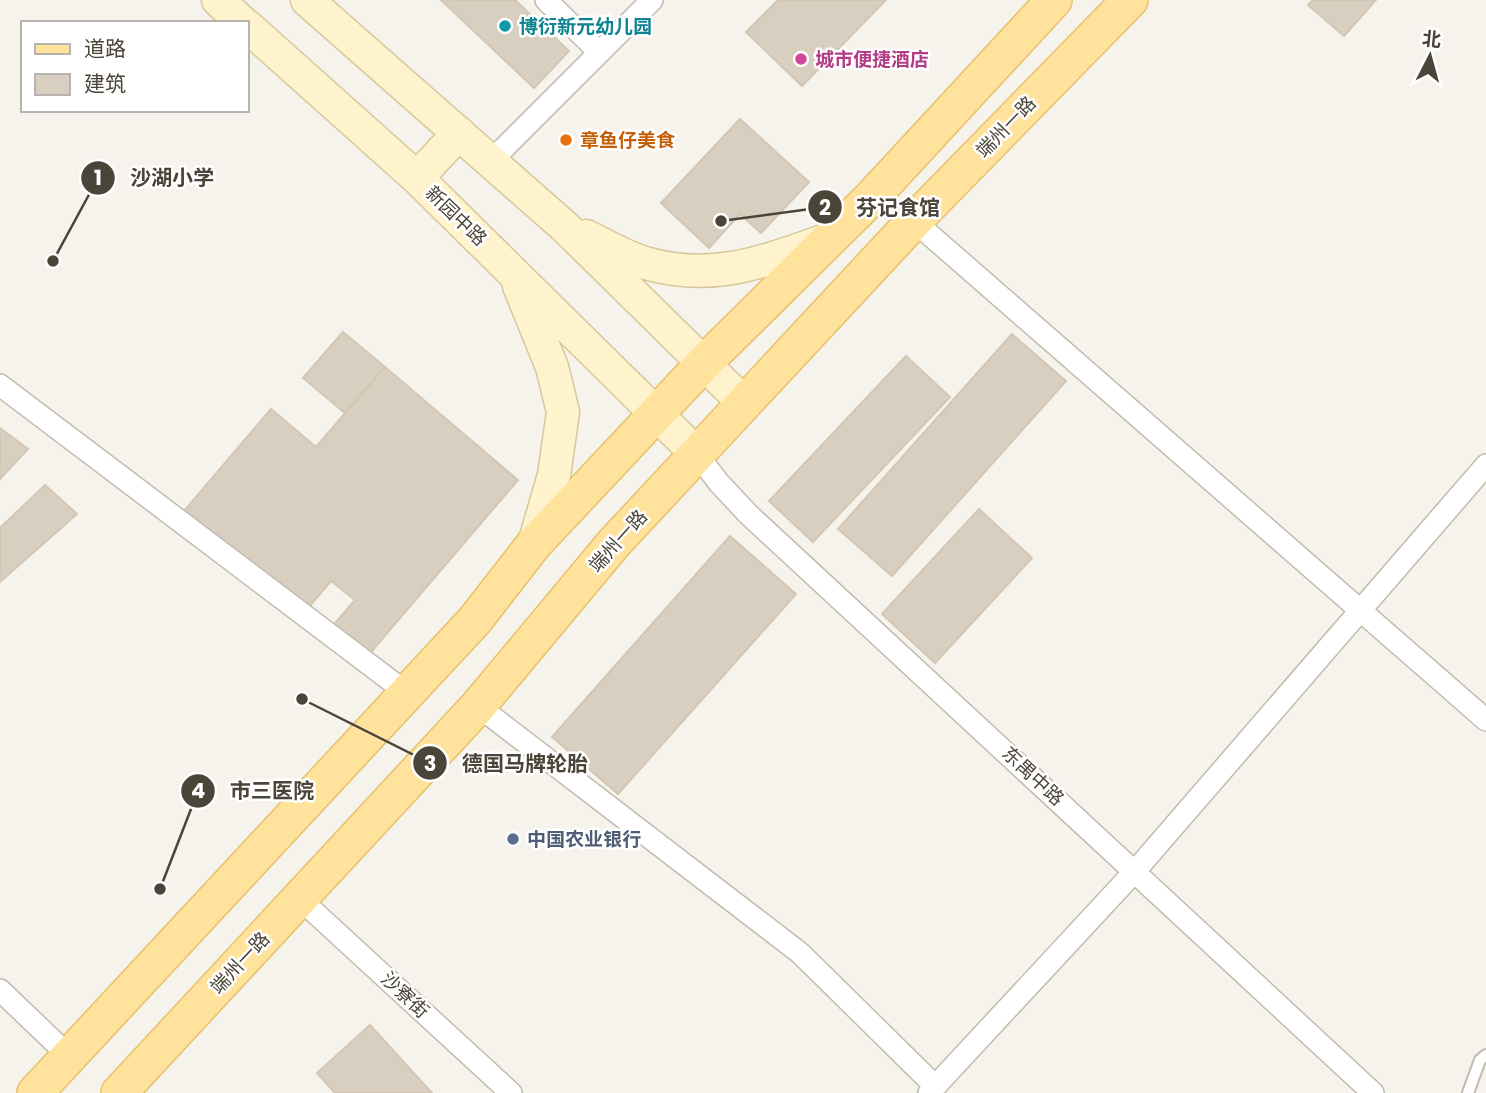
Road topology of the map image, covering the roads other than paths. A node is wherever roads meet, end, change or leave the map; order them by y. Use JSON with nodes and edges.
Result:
{"nodes":[{"id":1,"x":218,"y":0,"type":"edge"},
{"id":2,"x":307,"y":0,"type":"edge"},
{"id":3,"x":547,"y":0,"type":"edge"},
{"id":4,"x":652,"y":0,"type":"edge"},
{"id":5,"x":1054,"y":0,"type":"edge"},
{"id":6,"x":1130,"y":0,"type":"edge"},
{"id":7,"x":242,"y":21,"type":"edge"},
{"id":8,"x":248,"y":27,"type":"edge"},
{"id":9,"x":599,"y":52,"type":"junction"},
{"id":10,"x":458,"y":133,"type":"junction"},
{"id":11,"x":491,"y":161,"type":"junction"},
{"id":12,"x":417,"y":178,"type":"junction"},
{"id":13,"x":914,"y":221,"type":"junction"},
{"id":14,"x":565,"y":226,"type":"junction"},
{"id":15,"x":829,"y":239,"type":"junction"},
{"id":16,"x":513,"y":272,"type":"junction"},
{"id":17,"x":786,"y":282,"type":"junction"},
{"id":18,"x":824,"y":317,"type":"junction"},
{"id":19,"x":704,"y":363,"type":"junction"},
{"id":20,"x":0,"y":385,"type":"edge"},
{"id":21,"x":744,"y":403,"type":"junction"},
{"id":22,"x":657,"y":413,"type":"junction"},
{"id":23,"x":697,"y":454,"type":"junction"},
{"id":24,"x":1486,"y":465,"type":"edge"},
{"id":25,"x":534,"y":544,"type":"junction"},
{"id":26,"x":1361,"y":610,"type":"junction"},
{"id":27,"x":475,"y":620,"type":"junction"},
{"id":28,"x":517,"y":657,"type":"junction"},
{"id":29,"x":407,"y":694,"type":"junction"},
{"id":30,"x":478,"y":706,"type":"junction"},
{"id":31,"x":1486,"y":720,"type":"edge"},
{"id":32,"x":1136,"y":870,"type":"junction"},
{"id":33,"x":299,"y":898,"type":"junction"},
{"id":34,"x":0,"y":990,"type":"edge"},
{"id":35,"x":1486,"y":1055,"type":"edge"},
{"id":36,"x":69,"y":1056,"type":"junction"},
{"id":37,"x":935,"y":1091,"type":"edge"},
{"id":38,"x":35,"y":1093,"type":"edge"},
{"id":39,"x":119,"y":1093,"type":"edge"},
{"id":40,"x":511,"y":1093,"type":"edge"},
{"id":41,"x":1373,"y":1093,"type":"edge"},
{"id":42,"x":1468,"y":1093,"type":"edge"}],
"edges":[{"from":1,"to":7,"type":"main road","name":"新园中路"},
{"from":2,"to":10,"type":"main road"},
{"from":3,"to":9,"type":"street"},
{"from":4,"to":9,"type":"street"},
{"from":5,"to":15,"type":"main road"},
{"from":6,"to":13,"type":"main road","name":"端州一路"},
{"from":8,"to":12,"type":"main road","name":"新园中路"},
{"from":9,"to":11,"type":"street"},
{"from":10,"to":11,"type":"main road"},
{"from":10,"to":12,"type":"main road"},
{"from":11,"to":14,"type":"main road"},
{"from":12,"to":16,"type":"main road","name":"新园中路"},
{"from":13,"to":18,"type":"main road","name":"端州一路"},
{"from":13,"to":26,"type":"street"},
{"from":14,"to":15,"type":"main road"},
{"from":14,"to":19,"type":"main road"},
{"from":15,"to":17,"type":"main road"},
{"from":16,"to":22,"type":"main road","name":"新园中路"},
{"from":16,"to":25,"type":"main road"},
{"from":17,"to":18,"type":"main road"},
{"from":17,"to":19,"type":"main road"},
{"from":18,"to":21,"type":"main road","name":"端州一路"},
{"from":19,"to":21,"type":"main road"},
{"from":19,"to":22,"type":"main road"},
{"from":20,"to":29,"type":"street"},
{"from":21,"to":23,"type":"main road","name":"端州一路"},
{"from":22,"to":23,"type":"main road","name":"新园中路"},
{"from":22,"to":25,"type":"main road"},
{"from":23,"to":28,"type":"main road","name":"端州一路"},
{"from":23,"to":32,"type":"street","name":"东禺中路"},
{"from":24,"to":26,"type":"street"},
{"from":25,"to":27,"type":"main road"},
{"from":26,"to":31,"type":"street"},
{"from":26,"to":32,"type":"street"},
{"from":27,"to":28,"type":"main road"},
{"from":27,"to":29,"type":"main road"},
{"from":28,"to":30,"type":"main road","name":"端州一路"},
{"from":29,"to":36,"type":"main road"},
{"from":30,"to":33,"type":"main road","name":"端州一路"},
{"from":30,"to":37,"type":"street"},
{"from":32,"to":37,"type":"street"},
{"from":32,"to":41,"type":"street","name":"东禺中路"},
{"from":33,"to":39,"type":"main road","name":"端州一路"},
{"from":33,"to":40,"type":"street","name":"沙寮街"},
{"from":34,"to":36,"type":"street"},
{"from":35,"to":42,"type":"lane"},
{"from":36,"to":38,"type":"main road"}]}
